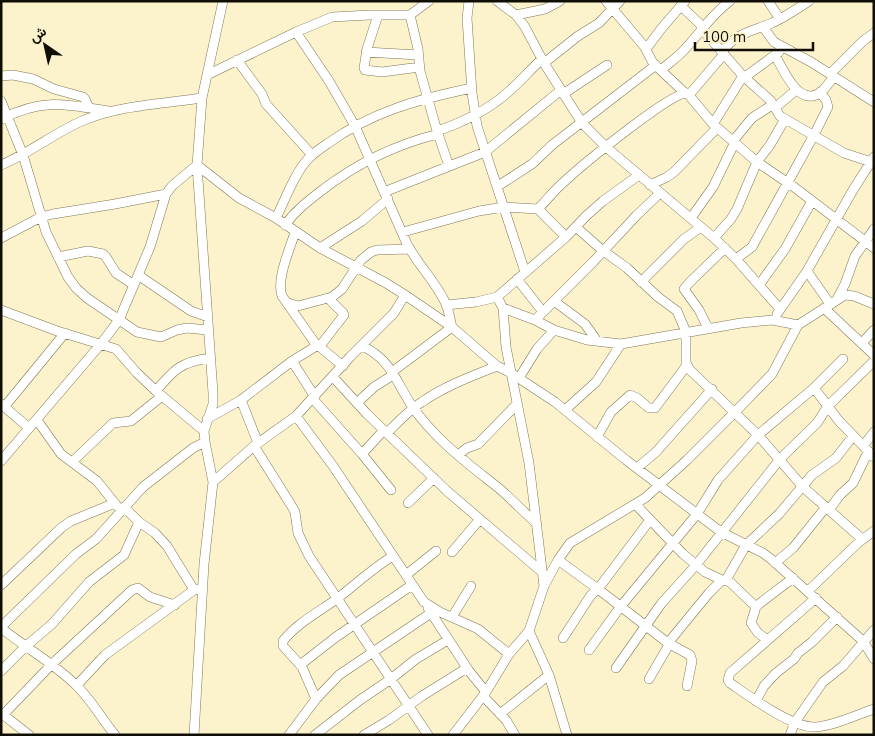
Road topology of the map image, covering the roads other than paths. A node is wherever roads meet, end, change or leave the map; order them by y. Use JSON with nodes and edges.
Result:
{"nodes":[{"id":1,"x":223,"y":1,"type":"edge"},
{"id":2,"x":429,"y":1,"type":"edge"},
{"id":3,"x":469,"y":1,"type":"edge"},
{"id":4,"x":498,"y":1,"type":"edge"},
{"id":5,"x":560,"y":1,"type":"edge"},
{"id":6,"x":606,"y":1,"type":"edge"},
{"id":7,"x":620,"y":1,"type":"edge"},
{"id":8,"x":730,"y":1,"type":"edge"},
{"id":9,"x":768,"y":1,"type":"edge"},
{"id":10,"x":809,"y":1,"type":"edge"},
{"id":11,"x":682,"y":3,"type":"edge"},
{"id":12,"x":613,"y":8,"type":"junction"},
{"id":13,"x":378,"y":15,"type":"junction"},
{"id":14,"x":410,"y":15,"type":"junction"},
{"id":15,"x":516,"y":15,"type":"junction"},
{"id":16,"x":780,"y":19,"type":"junction"},
{"id":17,"x":702,"y":27,"type":"junction"},
{"id":18,"x":763,"y":27,"type":"junction"},
{"id":19,"x":296,"y":32,"type":"junction"},
{"id":20,"x":874,"y":33,"type":"edge"},
{"id":21,"x":784,"y":48,"type":"junction"},
{"id":22,"x":646,"y":49,"type":"junction"},
{"id":23,"x":366,"y":52,"type":"junction"},
{"id":24,"x":723,"y":53,"type":"junction"},
{"id":25,"x":775,"y":54,"type":"junction"},
{"id":26,"x":418,"y":55,"type":"junction"},
{"id":27,"x":237,"y":60,"type":"junction"},
{"id":28,"x":543,"y":61,"type":"junction"},
{"id":29,"x":607,"y":65,"type":"dead end"},
{"id":30,"x":420,"y":67,"type":"junction"},
{"id":31,"x":658,"y":67,"type":"junction"},
{"id":32,"x":207,"y":75,"type":"junction"},
{"id":33,"x":832,"y":75,"type":"junction"},
{"id":34,"x":1,"y":76,"type":"edge"},
{"id":35,"x":744,"y":76,"type":"junction"},
{"id":36,"x":472,"y":88,"type":"junction"},
{"id":37,"x":796,"y":90,"type":"junction"},
{"id":38,"x":562,"y":92,"type":"junction"},
{"id":39,"x":820,"y":92,"type":"junction"},
{"id":40,"x":687,"y":94,"type":"junction"},
{"id":41,"x":428,"y":97,"type":"junction"},
{"id":42,"x":202,"y":98,"type":"junction"},
{"id":43,"x":1,"y":101,"type":"edge"},
{"id":44,"x":874,"y":102,"type":"edge"},
{"id":45,"x":774,"y":106,"type":"junction"},
{"id":46,"x":89,"y":108,"type":"junction"},
{"id":47,"x":108,"y":111,"type":"junction"},
{"id":48,"x":475,"y":114,"type":"junction"},
{"id":49,"x":4,"y":117,"type":"edge"},
{"id":50,"x":784,"y":119,"type":"junction"},
{"id":51,"x":582,"y":123,"type":"junction"},
{"id":52,"x":355,"y":126,"type":"junction"},
{"id":53,"x":715,"y":126,"type":"junction"},
{"id":54,"x":437,"y":132,"type":"junction"},
{"id":55,"x":814,"y":135,"type":"junction"},
{"id":56,"x":734,"y":142,"type":"junction"},
{"id":57,"x":606,"y":148,"type":"junction"},
{"id":58,"x":486,"y":152,"type":"junction"},
{"id":59,"x":23,"y":155,"type":"junction"},
{"id":60,"x":312,"y":155,"type":"junction"},
{"id":61,"x":370,"y":158,"type":"junction"},
{"id":62,"x":873,"y":160,"type":"edge"},
{"id":63,"x":757,"y":162,"type":"junction"},
{"id":64,"x":1,"y":165,"type":"edge"},
{"id":65,"x":197,"y":165,"type":"junction"},
{"id":66,"x":449,"y":166,"type":"junction"},
{"id":67,"x":639,"y":175,"type":"junction"},
{"id":68,"x":787,"y":182,"type":"junction"},
{"id":69,"x":650,"y":185,"type":"junction"},
{"id":70,"x":498,"y":186,"type":"junction"},
{"id":71,"x":660,"y":193,"type":"junction"},
{"id":72,"x":166,"y":194,"type":"junction"},
{"id":73,"x":386,"y":195,"type":"junction"},
{"id":74,"x":812,"y":201,"type":"junction"},
{"id":75,"x":504,"y":208,"type":"junction"},
{"id":76,"x":538,"y":209,"type":"junction"},
{"id":77,"x":41,"y":217,"type":"junction"},
{"id":78,"x":276,"y":218,"type":"junction"},
{"id":79,"x":692,"y":218,"type":"junction"},
{"id":80,"x":836,"y":220,"type":"junction"},
{"id":81,"x":285,"y":225,"type":"junction"},
{"id":82,"x":576,"y":227,"type":"junction"},
{"id":83,"x":701,"y":227,"type":"junction"},
{"id":84,"x":874,"y":229,"type":"edge"},
{"id":85,"x":295,"y":232,"type":"junction"},
{"id":86,"x":403,"y":232,"type":"junction"},
{"id":87,"x":566,"y":237,"type":"junction"},
{"id":88,"x":1,"y":238,"type":"edge"},
{"id":89,"x":714,"y":238,"type":"junction"},
{"id":90,"x":866,"y":242,"type":"junction"},
{"id":91,"x":320,"y":248,"type":"junction"},
{"id":92,"x":725,"y":248,"type":"junction"},
{"id":93,"x":874,"y":248,"type":"edge"},
{"id":94,"x":410,"y":249,"type":"junction"},
{"id":95,"x":602,"y":250,"type":"junction"},
{"id":96,"x":58,"y":257,"type":"junction"},
{"id":97,"x":736,"y":259,"type":"junction"},
{"id":98,"x":356,"y":267,"type":"junction"},
{"id":99,"x":807,"y":271,"type":"junction"},
{"id":100,"x":525,"y":272,"type":"junction"},
{"id":101,"x":138,"y":276,"type":"junction"},
{"id":102,"x":517,"y":279,"type":"junction"},
{"id":103,"x":641,"y":282,"type":"junction"},
{"id":104,"x":134,"y":285,"type":"junction"},
{"id":105,"x":759,"y":285,"type":"junction"},
{"id":106,"x":405,"y":295,"type":"junction"},
{"id":107,"x":497,"y":297,"type":"junction"},
{"id":108,"x":329,"y":298,"type":"junction"},
{"id":109,"x":554,"y":301,"type":"junction"},
{"id":110,"x":288,"y":303,"type":"junction"},
{"id":111,"x":874,"y":304,"type":"edge"},
{"id":112,"x":446,"y":305,"type":"junction"},
{"id":113,"x":830,"y":305,"type":"junction"},
{"id":114,"x":503,"y":308,"type":"junction"},
{"id":115,"x":780,"y":309,"type":"junction"},
{"id":116,"x":1,"y":310,"type":"edge"},
{"id":117,"x":543,"y":312,"type":"junction"},
{"id":118,"x":208,"y":317,"type":"junction"},
{"id":119,"x":119,"y":320,"type":"junction"},
{"id":120,"x":536,"y":320,"type":"junction"},
{"id":121,"x":772,"y":320,"type":"junction"},
{"id":122,"x":798,"y":325,"type":"junction"},
{"id":123,"x":452,"y":327,"type":"junction"},
{"id":124,"x":708,"y":328,"type":"junction"},
{"id":125,"x":208,"y":330,"type":"junction"},
{"id":126,"x":554,"y":330,"type":"junction"},
{"id":127,"x":874,"y":330,"type":"edge"},
{"id":128,"x":686,"y":332,"type":"junction"},
{"id":129,"x":64,"y":333,"type":"junction"},
{"id":130,"x":597,"y":341,"type":"junction"},
{"id":131,"x":862,"y":343,"type":"junction"},
{"id":132,"x":621,"y":344,"type":"junction"},
{"id":133,"x":100,"y":345,"type":"junction"},
{"id":134,"x":319,"y":346,"type":"junction"},
{"id":135,"x":362,"y":346,"type":"junction"},
{"id":136,"x":874,"y":355,"type":"edge"},
{"id":137,"x":210,"y":358,"type":"junction"},
{"id":138,"x":843,"y":359,"type":"dead end"},
{"id":139,"x":292,"y":361,"type":"junction"},
{"id":140,"x":874,"y":361,"type":"edge"},
{"id":141,"x":688,"y":365,"type":"junction"},
{"id":142,"x":343,"y":366,"type":"junction"},
{"id":143,"x":498,"y":366,"type":"junction"},
{"id":144,"x":392,"y":374,"type":"junction"},
{"id":145,"x":515,"y":375,"type":"junction"},
{"id":146,"x":333,"y":377,"type":"junction"},
{"id":147,"x":814,"y":388,"type":"junction"},
{"id":148,"x":712,"y":390,"type":"junction"},
{"id":149,"x":159,"y":394,"type":"junction"},
{"id":150,"x":314,"y":398,"type":"junction"},
{"id":151,"x":241,"y":400,"type":"junction"},
{"id":152,"x":358,"y":402,"type":"junction"},
{"id":153,"x":517,"y":404,"type":"junction"},
{"id":154,"x":3,"y":405,"type":"edge"},
{"id":155,"x":828,"y":406,"type":"junction"},
{"id":156,"x":413,"y":409,"type":"junction"},
{"id":157,"x":565,"y":410,"type":"junction"},
{"id":158,"x":734,"y":412,"type":"junction"},
{"id":159,"x":296,"y":416,"type":"junction"},
{"id":160,"x":37,"y":420,"type":"junction"},
{"id":161,"x":207,"y":420,"type":"junction"},
{"id":162,"x":30,"y":428,"type":"junction"},
{"id":163,"x":204,"y":431,"type":"junction"},
{"id":164,"x":385,"y":432,"type":"junction"},
{"id":165,"x":874,"y":432,"type":"edge"},
{"id":166,"x":758,"y":435,"type":"junction"},
{"id":167,"x":853,"y":436,"type":"junction"},
{"id":168,"x":597,"y":437,"type":"junction"},
{"id":169,"x":205,"y":442,"type":"junction"},
{"id":170,"x":256,"y":445,"type":"junction"},
{"id":171,"x":868,"y":452,"type":"edge"},
{"id":172,"x":362,"y":454,"type":"junction"},
{"id":173,"x":458,"y":455,"type":"junction"},
{"id":174,"x":780,"y":459,"type":"junction"},
{"id":175,"x":1,"y":461,"type":"edge"},
{"id":176,"x":72,"y":462,"type":"junction"},
{"id":177,"x":637,"y":468,"type":"junction"},
{"id":178,"x":434,"y":478,"type":"junction"},
{"id":179,"x":213,"y":482,"type":"junction"},
{"id":180,"x":660,"y":485,"type":"junction"},
{"id":181,"x":803,"y":487,"type":"junction"},
{"id":182,"x":391,"y":490,"type":"dead end"},
{"id":183,"x":408,"y":503,"type":"dead end"},
{"id":184,"x":636,"y":505,"type":"junction"},
{"id":185,"x":120,"y":507,"type":"junction"},
{"id":186,"x":827,"y":508,"type":"junction"},
{"id":187,"x":698,"y":514,"type":"junction"},
{"id":188,"x":480,"y":519,"type":"junction"},
{"id":189,"x":650,"y":520,"type":"junction"},
{"id":190,"x":139,"y":522,"type":"junction"},
{"id":191,"x":537,"y":524,"type":"junction"},
{"id":192,"x":874,"y":531,"type":"edge"},
{"id":193,"x":721,"y":532,"type":"junction"},
{"id":194,"x":862,"y":539,"type":"junction"},
{"id":195,"x":671,"y":544,"type":"junction"},
{"id":196,"x":746,"y":545,"type":"junction"},
{"id":197,"x":436,"y":551,"type":"dead end"},
{"id":198,"x":452,"y":552,"type":"dead end"},
{"id":199,"x":393,"y":556,"type":"junction"},
{"id":200,"x":558,"y":560,"type":"junction"},
{"id":201,"x":775,"y":562,"type":"junction"},
{"id":202,"x":696,"y":565,"type":"junction"},
{"id":203,"x":542,"y":572,"type":"junction"},
{"id":204,"x":406,"y":575,"type":"junction"},
{"id":205,"x":793,"y":578,"type":"junction"},
{"id":206,"x":724,"y":580,"type":"junction"},
{"id":207,"x":1,"y":584,"type":"edge"},
{"id":208,"x":412,"y":585,"type":"junction"},
{"id":209,"x":472,"y":586,"type":"dead end"},
{"id":210,"x":544,"y":586,"type":"junction"},
{"id":211,"x":199,"y":589,"type":"junction"},
{"id":212,"x":598,"y":589,"type":"junction"},
{"id":213,"x":808,"y":591,"type":"junction"},
{"id":214,"x":337,"y":598,"type":"junction"},
{"id":215,"x":816,"y":598,"type":"junction"},
{"id":216,"x":424,"y":602,"type":"junction"},
{"id":217,"x":175,"y":605,"type":"junction"},
{"id":218,"x":621,"y":606,"type":"junction"},
{"id":219,"x":756,"y":608,"type":"junction"},
{"id":220,"x":430,"y":613,"type":"junction"},
{"id":221,"x":452,"y":617,"type":"junction"},
{"id":222,"x":837,"y":617,"type":"junction"},
{"id":223,"x":646,"y":624,"type":"junction"},
{"id":224,"x":354,"y":625,"type":"junction"},
{"id":225,"x":1,"y":627,"type":"edge"},
{"id":226,"x":874,"y":630,"type":"edge"},
{"id":227,"x":529,"y":631,"type":"junction"},
{"id":228,"x":563,"y":638,"type":"dead end"},
{"id":229,"x":448,"y":640,"type":"junction"},
{"id":230,"x":768,"y":640,"type":"junction"},
{"id":231,"x":863,"y":641,"type":"junction"},
{"id":232,"x":669,"y":643,"type":"junction"},
{"id":233,"x":25,"y":647,"type":"junction"},
{"id":234,"x":589,"y":650,"type":"dead end"},
{"id":235,"x":373,"y":652,"type":"junction"},
{"id":236,"x":509,"y":654,"type":"junction"},
{"id":237,"x":874,"y":660,"type":"edge"},
{"id":238,"x":52,"y":664,"type":"junction"},
{"id":239,"x":300,"y":665,"type":"junction"},
{"id":240,"x":467,"y":668,"type":"junction"},
{"id":241,"x":616,"y":668,"type":"dead end"},
{"id":242,"x":1,"y":671,"type":"edge"},
{"id":243,"x":549,"y":675,"type":"junction"},
{"id":244,"x":391,"y":679,"type":"junction"},
{"id":245,"x":649,"y":679,"type":"dead end"},
{"id":246,"x":76,"y":685,"type":"junction"},
{"id":247,"x":687,"y":686,"type":"dead end"},
{"id":248,"x":485,"y":694,"type":"junction"},
{"id":249,"x":316,"y":699,"type":"junction"},
{"id":250,"x":756,"y":700,"type":"junction"},
{"id":251,"x":410,"y":706,"type":"junction"},
{"id":252,"x":874,"y":709,"type":"edge"},
{"id":253,"x":2,"y":714,"type":"edge"},
{"id":254,"x":500,"y":714,"type":"junction"},
{"id":255,"x":795,"y":722,"type":"junction"},
{"id":256,"x":827,"y":724,"type":"junction"},
{"id":257,"x":28,"y":734,"type":"edge"},
{"id":258,"x":115,"y":735,"type":"edge"},
{"id":259,"x":194,"y":735,"type":"edge"},
{"id":260,"x":289,"y":735,"type":"edge"},
{"id":261,"x":315,"y":735,"type":"edge"},
{"id":262,"x":364,"y":735,"type":"edge"},
{"id":263,"x":428,"y":735,"type":"edge"},
{"id":264,"x":453,"y":735,"type":"edge"},
{"id":265,"x":515,"y":735,"type":"edge"},
{"id":266,"x":568,"y":735,"type":"edge"},
{"id":267,"x":790,"y":735,"type":"edge"},
{"id":268,"x":824,"y":735,"type":"edge"}],
"edges":[{"from":1,"to":32,"type":"street"},
{"from":2,"to":14,"type":"street"},
{"from":3,"to":36,"type":"street"},
{"from":4,"to":15,"type":"street"},
{"from":5,"to":15,"type":"street"},
{"from":6,"to":12,"type":"street"},
{"from":7,"to":12,"type":"street"},
{"from":8,"to":17,"type":"street"},
{"from":9,"to":16,"type":"street"},
{"from":10,"to":16,"type":"street"},
{"from":11,"to":17,"type":"street"},
{"from":11,"to":22,"type":"street"},
{"from":12,"to":22,"type":"street"},
{"from":12,"to":28,"type":"street"},
{"from":13,"to":14,"type":"street"},
{"from":13,"to":19,"type":"street"},
{"from":13,"to":23,"type":"street"},
{"from":14,"to":26,"type":"street"},
{"from":15,"to":28,"type":"street"},
{"from":16,"to":18,"type":"street"},
{"from":17,"to":24,"type":"street"},
{"from":17,"to":31,"type":"street"},
{"from":18,"to":21,"type":"street"},
{"from":18,"to":24,"type":"street"},
{"from":19,"to":27,"type":"street"},
{"from":19,"to":52,"type":"street"},
{"from":20,"to":33,"type":"street"},
{"from":21,"to":25,"type":"street"},
{"from":21,"to":33,"type":"street"},
{"from":22,"to":31,"type":"street"},
{"from":23,"to":26,"type":"street"},
{"from":23,"to":30,"type":"street"},
{"from":24,"to":35,"type":"street"},
{"from":24,"to":40,"type":"street"},
{"from":25,"to":35,"type":"street"},
{"from":25,"to":37,"type":"street"},
{"from":26,"to":30,"type":"street"},
{"from":27,"to":32,"type":"street"},
{"from":27,"to":60,"type":"street"},
{"from":28,"to":38,"type":"street"},
{"from":28,"to":48,"type":"street"},
{"from":29,"to":38,"type":"street"},
{"from":30,"to":41,"type":"street"},
{"from":31,"to":40,"type":"street"},
{"from":31,"to":51,"type":"street"},
{"from":32,"to":42,"type":"street"},
{"from":33,"to":39,"type":"street"},
{"from":33,"to":44,"type":"street"},
{"from":34,"to":46,"type":"street"},
{"from":35,"to":45,"type":"street"},
{"from":35,"to":53,"type":"street"},
{"from":36,"to":41,"type":"street"},
{"from":36,"to":48,"type":"street"},
{"from":37,"to":39,"type":"street"},
{"from":37,"to":45,"type":"street"},
{"from":38,"to":51,"type":"street"},
{"from":38,"to":58,"type":"street"},
{"from":39,"to":55,"type":"street"},
{"from":40,"to":53,"type":"street"},
{"from":40,"to":57,"type":"street"},
{"from":41,"to":52,"type":"street"},
{"from":41,"to":54,"type":"street"},
{"from":42,"to":47,"type":"street"},
{"from":42,"to":65,"type":"street"},
{"from":43,"to":49,"type":"street"},
{"from":45,"to":50,"type":"street"},
{"from":45,"to":56,"type":"street"},
{"from":46,"to":47,"type":"street"},
{"from":46,"to":49,"type":"street"},
{"from":47,"to":59,"type":"street"},
{"from":48,"to":54,"type":"street"},
{"from":48,"to":58,"type":"street"},
{"from":49,"to":59,"type":"street"},
{"from":50,"to":55,"type":"street"},
{"from":50,"to":63,"type":"street"},
{"from":51,"to":57,"type":"street"},
{"from":51,"to":70,"type":"street"},
{"from":52,"to":60,"type":"street"},
{"from":52,"to":61,"type":"street"},
{"from":53,"to":56,"type":"street"},
{"from":53,"to":69,"type":"street"},
{"from":54,"to":61,"type":"street"},
{"from":54,"to":66,"type":"street"},
{"from":55,"to":62,"type":"street"},
{"from":55,"to":68,"type":"street"},
{"from":56,"to":63,"type":"street"},
{"from":56,"to":79,"type":"street"},
{"from":57,"to":67,"type":"street"},
{"from":57,"to":76,"type":"street"},
{"from":58,"to":66,"type":"street"},
{"from":58,"to":70,"type":"street"},
{"from":59,"to":64,"type":"street"},
{"from":59,"to":77,"type":"street"},
{"from":60,"to":78,"type":"street"},
{"from":61,"to":73,"type":"street"},
{"from":61,"to":81,"type":"street"},
{"from":62,"to":80,"type":"street"},
{"from":63,"to":68,"type":"street"},
{"from":63,"to":89,"type":"street"},
{"from":65,"to":72,"type":"street"},
{"from":65,"to":78,"type":"street"},
{"from":65,"to":118,"type":"street"},
{"from":66,"to":73,"type":"street"},
{"from":67,"to":69,"type":"street"},
{"from":67,"to":82,"type":"street"},
{"from":68,"to":74,"type":"street"},
{"from":68,"to":97,"type":"street"},
{"from":69,"to":71,"type":"street"},
{"from":70,"to":75,"type":"street"},
{"from":71,"to":79,"type":"street"},
{"from":71,"to":95,"type":"street"},
{"from":72,"to":77,"type":"street"},
{"from":72,"to":101,"type":"street"},
{"from":73,"to":86,"type":"street"},
{"from":73,"to":91,"type":"street"},
{"from":74,"to":80,"type":"street"},
{"from":74,"to":105,"type":"street"},
{"from":75,"to":76,"type":"street"},
{"from":75,"to":86,"type":"street"},
{"from":75,"to":100,"type":"street"},
{"from":76,"to":87,"type":"street"},
{"from":77,"to":88,"type":"street"},
{"from":77,"to":96,"type":"street"},
{"from":78,"to":81,"type":"street"},
{"from":79,"to":83,"type":"street"},
{"from":80,"to":90,"type":"street"},
{"from":80,"to":99,"type":"street"},
{"from":81,"to":85,"type":"street"},
{"from":82,"to":87,"type":"street"},
{"from":82,"to":95,"type":"street"},
{"from":83,"to":89,"type":"street"},
{"from":83,"to":103,"type":"street"},
{"from":84,"to":90,"type":"street"},
{"from":85,"to":91,"type":"street"},
{"from":85,"to":110,"type":"street"},
{"from":86,"to":94,"type":"street"},
{"from":87,"to":100,"type":"street"},
{"from":89,"to":92,"type":"street"},
{"from":90,"to":93,"type":"street"},
{"from":90,"to":113,"type":"street"},
{"from":91,"to":98,"type":"street"},
{"from":92,"to":97,"type":"street"},
{"from":92,"to":124,"type":"street"},
{"from":94,"to":98,"type":"street"},
{"from":94,"to":112,"type":"street"},
{"from":95,"to":103,"type":"street"},
{"from":95,"to":109,"type":"street"},
{"from":96,"to":104,"type":"street"},
{"from":96,"to":119,"type":"street"},
{"from":97,"to":105,"type":"street"},
{"from":98,"to":106,"type":"street"},
{"from":98,"to":108,"type":"street"},
{"from":99,"to":113,"type":"street"},
{"from":99,"to":115,"type":"street"},
{"from":100,"to":102,"type":"street"},
{"from":101,"to":104,"type":"street"},
{"from":101,"to":118,"type":"street"},
{"from":102,"to":107,"type":"street"},
{"from":102,"to":117,"type":"street"},
{"from":103,"to":128,"type":"street"},
{"from":104,"to":119,"type":"street"},
{"from":105,"to":115,"type":"street"},
{"from":106,"to":123,"type":"street"},
{"from":106,"to":135,"type":"street"},
{"from":107,"to":112,"type":"street"},
{"from":107,"to":114,"type":"street"},
{"from":108,"to":110,"type":"street"},
{"from":108,"to":134,"type":"street"},
{"from":109,"to":117,"type":"street"},
{"from":109,"to":130,"type":"street"},
{"from":110,"to":134,"type":"street"},
{"from":111,"to":113,"type":"street"},
{"from":112,"to":123,"type":"street"},
{"from":113,"to":122,"type":"street"},
{"from":113,"to":131,"type":"street"},
{"from":114,"to":120,"type":"street"},
{"from":114,"to":145,"type":"street"},
{"from":115,"to":121,"type":"street"},
{"from":116,"to":129,"type":"street"},
{"from":117,"to":120,"type":"street"},
{"from":118,"to":125,"type":"street"},
{"from":119,"to":125,"type":"street"},
{"from":119,"to":133,"type":"street"},
{"from":120,"to":126,"type":"street"},
{"from":121,"to":122,"type":"street"},
{"from":121,"to":124,"type":"street"},
{"from":122,"to":158,"type":"street"},
{"from":123,"to":143,"type":"street"},
{"from":123,"to":144,"type":"street"},
{"from":124,"to":128,"type":"street"},
{"from":125,"to":137,"type":"street"},
{"from":126,"to":130,"type":"street"},
{"from":126,"to":145,"type":"street"},
{"from":127,"to":131,"type":"street"},
{"from":128,"to":132,"type":"street"},
{"from":128,"to":141,"type":"street"},
{"from":129,"to":133,"type":"street"},
{"from":129,"to":154,"type":"street"},
{"from":130,"to":132,"type":"street"},
{"from":131,"to":136,"type":"street"},
{"from":132,"to":157,"type":"street"},
{"from":133,"to":149,"type":"street"},
{"from":133,"to":160,"type":"street"},
{"from":134,"to":139,"type":"street"},
{"from":134,"to":142,"type":"street"},
{"from":135,"to":142,"type":"street"},
{"from":135,"to":144,"type":"street"},
{"from":137,"to":149,"type":"street"},
{"from":137,"to":161,"type":"street"},
{"from":138,"to":147,"type":"street"},
{"from":139,"to":150,"type":"street"},
{"from":139,"to":151,"type":"street"},
{"from":140,"to":155,"type":"street"},
{"from":141,"to":148,"type":"street"},
{"from":141,"to":168,"type":"street"},
{"from":142,"to":146,"type":"street"},
{"from":143,"to":145,"type":"street"},
{"from":143,"to":156,"type":"street"},
{"from":144,"to":152,"type":"street"},
{"from":144,"to":156,"type":"street"},
{"from":145,"to":153,"type":"street"},
{"from":145,"to":157,"type":"street"},
{"from":146,"to":150,"type":"street"},
{"from":146,"to":152,"type":"street"},
{"from":147,"to":155,"type":"street"},
{"from":147,"to":166,"type":"street"},
{"from":148,"to":158,"type":"street"},
{"from":148,"to":177,"type":"street"},
{"from":149,"to":163,"type":"street"},
{"from":149,"to":176,"type":"street"},
{"from":150,"to":159,"type":"street"},
{"from":150,"to":172,"type":"street"},
{"from":151,"to":161,"type":"street"},
{"from":151,"to":170,"type":"street"},
{"from":152,"to":164,"type":"street"},
{"from":153,"to":173,"type":"street"},
{"from":153,"to":191,"type":"street"},
{"from":154,"to":162,"type":"street"},
{"from":155,"to":167,"type":"street"},
{"from":155,"to":174,"type":"street"},
{"from":156,"to":164,"type":"street"},
{"from":156,"to":173,"type":"street"},
{"from":157,"to":168,"type":"street"},
{"from":158,"to":166,"type":"street"},
{"from":158,"to":180,"type":"street"},
{"from":159,"to":170,"type":"street"},
{"from":159,"to":199,"type":"street"},
{"from":160,"to":162,"type":"street"},
{"from":160,"to":176,"type":"street"},
{"from":161,"to":163,"type":"street"},
{"from":162,"to":175,"type":"street"},
{"from":163,"to":169,"type":"street"},
{"from":164,"to":172,"type":"street"},
{"from":164,"to":178,"type":"street"},
{"from":165,"to":171,"type":"street"},
{"from":166,"to":174,"type":"street"},
{"from":166,"to":187,"type":"street"},
{"from":167,"to":171,"type":"street"},
{"from":167,"to":181,"type":"street"},
{"from":168,"to":177,"type":"street"},
{"from":169,"to":179,"type":"street"},
{"from":169,"to":185,"type":"street"},
{"from":170,"to":179,"type":"street"},
{"from":170,"to":214,"type":"street"},
{"from":171,"to":186,"type":"street"},
{"from":172,"to":182,"type":"street"},
{"from":173,"to":191,"type":"street"},
{"from":174,"to":181,"type":"street"},
{"from":174,"to":193,"type":"street"},
{"from":176,"to":185,"type":"street"},
{"from":177,"to":180,"type":"street"},
{"from":178,"to":183,"type":"street"},
{"from":178,"to":188,"type":"street"},
{"from":179,"to":211,"type":"street"},
{"from":180,"to":184,"type":"street"},
{"from":180,"to":187,"type":"street"},
{"from":181,"to":186,"type":"street"},
{"from":181,"to":196,"type":"street"},
{"from":184,"to":189,"type":"street"},
{"from":184,"to":200,"type":"street"},
{"from":185,"to":190,"type":"street"},
{"from":185,"to":207,"type":"street"},
{"from":185,"to":225,"type":"street"},
{"from":186,"to":194,"type":"street"},
{"from":186,"to":201,"type":"street"},
{"from":187,"to":193,"type":"street"},
{"from":187,"to":195,"type":"street"},
{"from":188,"to":198,"type":"street"},
{"from":188,"to":203,"type":"street"},
{"from":189,"to":195,"type":"street"},
{"from":189,"to":212,"type":"street"},
{"from":190,"to":211,"type":"street"},
{"from":190,"to":233,"type":"street"},
{"from":191,"to":203,"type":"street"},
{"from":192,"to":194,"type":"street"},
{"from":193,"to":196,"type":"street"},
{"from":193,"to":202,"type":"street"},
{"from":194,"to":213,"type":"street"},
{"from":195,"to":202,"type":"street"},
{"from":195,"to":218,"type":"street"},
{"from":196,"to":201,"type":"street"},
{"from":196,"to":206,"type":"street"},
{"from":197,"to":204,"type":"street"},
{"from":199,"to":204,"type":"street"},
{"from":199,"to":214,"type":"street"},
{"from":200,"to":210,"type":"street"},
{"from":200,"to":212,"type":"street"},
{"from":201,"to":205,"type":"street"},
{"from":202,"to":206,"type":"street"},
{"from":202,"to":223,"type":"street"},
{"from":203,"to":210,"type":"street"},
{"from":204,"to":208,"type":"street"},
{"from":205,"to":213,"type":"street"},
{"from":205,"to":219,"type":"street"},
{"from":206,"to":219,"type":"street"},
{"from":206,"to":232,"type":"street"},
{"from":208,"to":216,"type":"street"},
{"from":208,"to":224,"type":"street"},
{"from":209,"to":221,"type":"street"},
{"from":210,"to":227,"type":"street"},
{"from":211,"to":217,"type":"street"},
{"from":211,"to":259,"type":"street"},
{"from":212,"to":218,"type":"street"},
{"from":212,"to":228,"type":"street"},
{"from":213,"to":215,"type":"street"},
{"from":214,"to":224,"type":"street"},
{"from":214,"to":239,"type":"street"},
{"from":215,"to":222,"type":"street"},
{"from":215,"to":230,"type":"street"},
{"from":216,"to":220,"type":"street"},
{"from":216,"to":221,"type":"street"},
{"from":217,"to":238,"type":"street"},
{"from":217,"to":246,"type":"street"},
{"from":218,"to":223,"type":"street"},
{"from":218,"to":234,"type":"street"},
{"from":219,"to":230,"type":"street"},
{"from":220,"to":229,"type":"street"},
{"from":220,"to":235,"type":"street"},
{"from":221,"to":236,"type":"street"},
{"from":222,"to":231,"type":"street"},
{"from":222,"to":250,"type":"street"},
{"from":223,"to":232,"type":"street"},
{"from":223,"to":241,"type":"street"},
{"from":224,"to":235,"type":"street"},
{"from":224,"to":239,"type":"street"},
{"from":225,"to":233,"type":"street"},
{"from":226,"to":231,"type":"street"},
{"from":227,"to":236,"type":"street"},
{"from":227,"to":243,"type":"street"},
{"from":229,"to":240,"type":"street"},
{"from":229,"to":244,"type":"street"},
{"from":230,"to":250,"type":"street"},
{"from":231,"to":237,"type":"street"},
{"from":231,"to":255,"type":"street"},
{"from":232,"to":245,"type":"street"},
{"from":232,"to":247,"type":"street"},
{"from":233,"to":238,"type":"street"},
{"from":233,"to":242,"type":"street"},
{"from":235,"to":244,"type":"street"},
{"from":235,"to":249,"type":"street"},
{"from":236,"to":248,"type":"street"},
{"from":238,"to":246,"type":"street"},
{"from":238,"to":253,"type":"street"},
{"from":239,"to":249,"type":"street"},
{"from":240,"to":248,"type":"street"},
{"from":240,"to":251,"type":"street"},
{"from":243,"to":254,"type":"street"},
{"from":243,"to":266,"type":"street"},
{"from":244,"to":251,"type":"street"},
{"from":244,"to":261,"type":"street"},
{"from":246,"to":258,"type":"street"},
{"from":248,"to":254,"type":"street"},
{"from":248,"to":264,"type":"street"},
{"from":249,"to":260,"type":"street"},
{"from":250,"to":255,"type":"street"},
{"from":251,"to":262,"type":"street"},
{"from":251,"to":263,"type":"street"},
{"from":252,"to":256,"type":"street"},
{"from":253,"to":257,"type":"street"},
{"from":254,"to":265,"type":"street"},
{"from":255,"to":256,"type":"street"},
{"from":255,"to":267,"type":"street"},
{"from":256,"to":268,"type":"street"}]}
